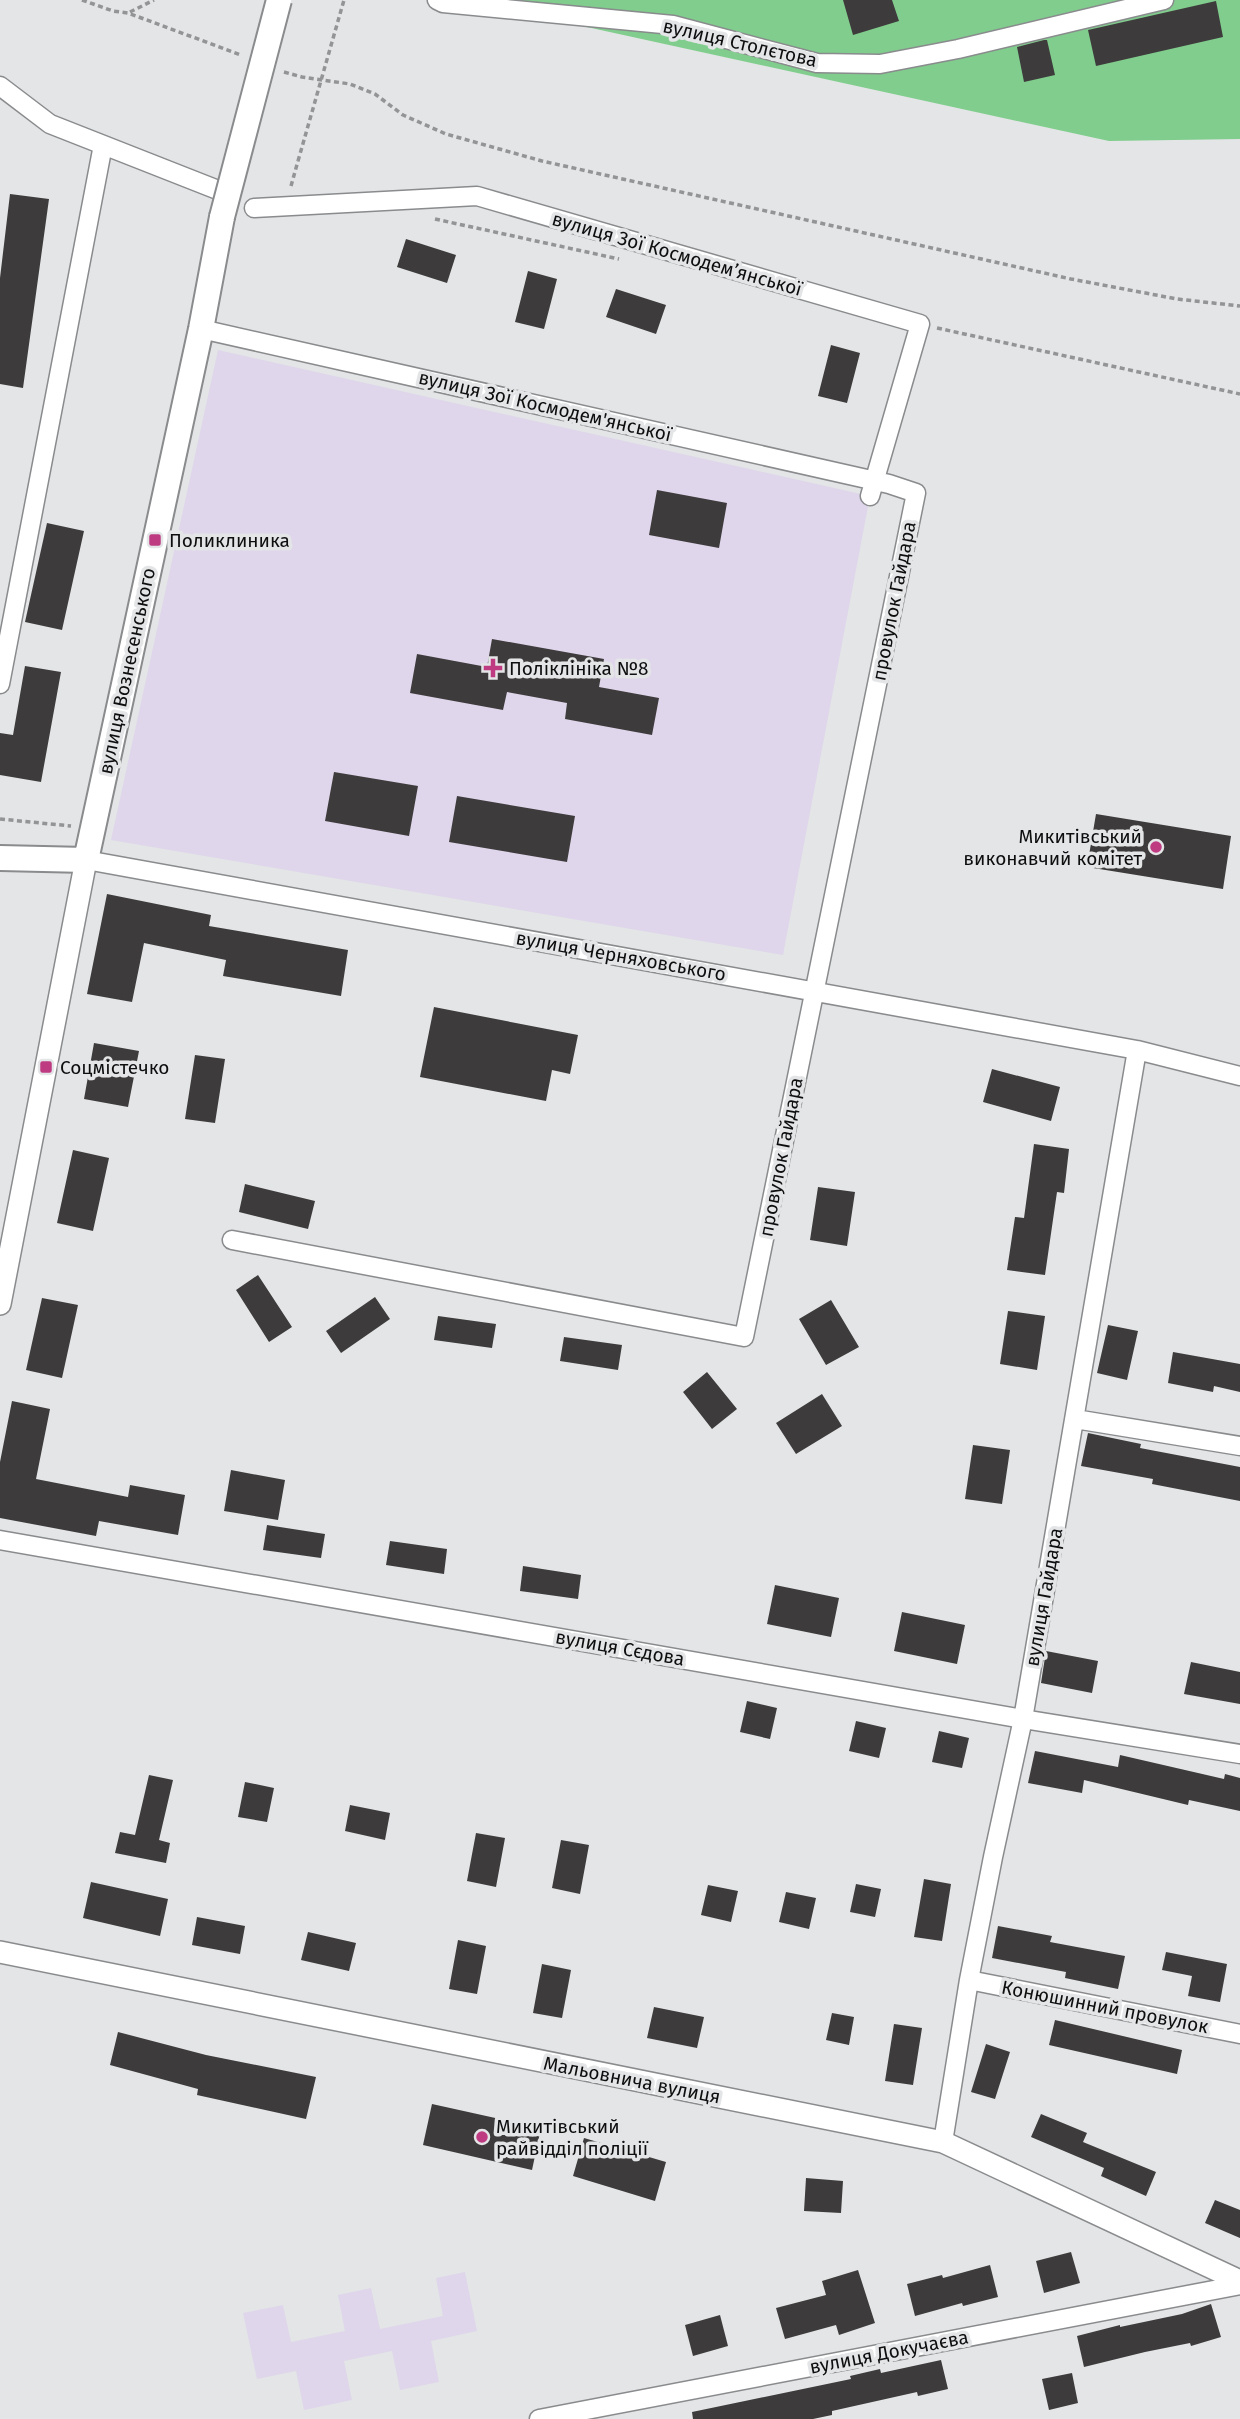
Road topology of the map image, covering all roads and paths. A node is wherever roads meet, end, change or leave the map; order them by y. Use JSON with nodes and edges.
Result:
{"nodes":[{"id":1,"x":82,"y":0,"type":"edge"},
{"id":2,"x":154,"y":0,"type":"edge"},
{"id":3,"x":279,"y":0,"type":"edge"},
{"id":4,"x":344,"y":0,"type":"edge"},
{"id":5,"x":437,"y":0,"type":"edge"},
{"id":6,"x":1164,"y":0,"type":"edge"},
{"id":7,"x":128,"y":13,"type":"junction"},
{"id":8,"x":251,"y":59,"type":"dead end"},
{"id":9,"x":275,"y":68,"type":"dead end"},
{"id":10,"x":0,"y":86,"type":"edge"},
{"id":11,"x":103,"y":145,"type":"junction"},
{"id":12,"x":298,"y":161,"type":"dead end"},
{"id":13,"x":225,"y":205,"type":"junction"},
{"id":14,"x":254,"y":208,"type":"dead end"},
{"id":15,"x":1240,"y":306,"type":"edge"},
{"id":16,"x":201,"y":329,"type":"junction"},
{"id":17,"x":878,"y":487,"type":"junction"},
{"id":18,"x":0,"y":684,"type":"edge"},
{"id":19,"x":0,"y":819,"type":"edge"},
{"id":20,"x":93,"y":829,"type":"junction"},
{"id":21,"x":0,"y":858,"type":"edge"},
{"id":22,"x":86,"y":860,"type":"junction"},
{"id":23,"x":815,"y":991,"type":"junction"},
{"id":24,"x":1137,"y":1050,"type":"junction"},
{"id":25,"x":1240,"y":1076,"type":"edge"},
{"id":26,"x":232,"y":1240,"type":"dead end"},
{"id":27,"x":0,"y":1304,"type":"edge"},
{"id":28,"x":1075,"y":1419,"type":"junction"},
{"id":29,"x":1240,"y":1446,"type":"edge"},
{"id":30,"x":0,"y":1540,"type":"edge"},
{"id":31,"x":1023,"y":1719,"type":"junction"},
{"id":32,"x":1240,"y":1754,"type":"edge"},
{"id":33,"x":0,"y":1952,"type":"edge"},
{"id":34,"x":969,"y":1980,"type":"junction"},
{"id":35,"x":1240,"y":2034,"type":"edge"},
{"id":36,"x":943,"y":2142,"type":"junction"},
{"id":37,"x":1240,"y":2283,"type":"edge"},
{"id":38,"x":539,"y":2419,"type":"edge"}],
"edges":[{"from":1,"to":7,"type":"path"},
{"from":2,"to":7,"type":"path"},
{"from":3,"to":13,"type":"main road","name":"вулиця Вознесенського","bridge":true},
{"from":4,"to":12,"type":"path","bridge":true},
{"from":5,"to":6,"type":"street","name":"вулиця Столєтова"},
{"from":7,"to":8,"type":"path"},
{"from":9,"to":15,"type":"path"},
{"from":10,"to":11,"type":"street"},
{"from":11,"to":13,"type":"street"},
{"from":11,"to":18,"type":"street"},
{"from":13,"to":16,"type":"main road","name":"вулиця Вознесенського"},
{"from":14,"to":17,"type":"street","name":"вулиця Зої Космодем’янської"},
{"from":16,"to":17,"type":"street","name":"вулиця Зої Космодем'янської"},
{"from":16,"to":20,"type":"main road","name":"вулиця Вознесенського"},
{"from":17,"to":23,"type":"street","name":"провулок Гайдара"},
{"from":19,"to":20,"type":"path"},
{"from":20,"to":22,"type":"main road","name":"вулиця Вознесенського"},
{"from":21,"to":22,"type":"main road","name":"вулиця Черняховського"},
{"from":22,"to":23,"type":"street","name":"вулиця Черняховського"},
{"from":22,"to":27,"type":"street","name":"вулиця Вознесенського"},
{"from":23,"to":24,"type":"street","name":"вулиця Черняховського"},
{"from":23,"to":26,"type":"street","name":"провулок Гайдара"},
{"from":24,"to":25,"type":"street","name":"вулиця Черняховського"},
{"from":24,"to":28,"type":"street","name":"вулиця Гайдара"},
{"from":28,"to":29,"type":"street"},
{"from":28,"to":31,"type":"street","name":"вулиця Гайдара"},
{"from":30,"to":31,"type":"street","name":"вулиця Сєдова"},
{"from":31,"to":32,"type":"street","name":"вулиця Сєдова"},
{"from":31,"to":34,"type":"street","name":"вулиця Гайдара"},
{"from":33,"to":36,"type":"street","name":"Мальовнича вулиця"},
{"from":34,"to":35,"type":"street","name":"Конюшинний провулок"},
{"from":34,"to":36,"type":"street","name":"вулиця Гайдара"},
{"from":36,"to":37,"type":"street","name":"Мальовнича вулиця"},
{"from":37,"to":38,"type":"street","name":"вулиця Докучаєва"}]}
